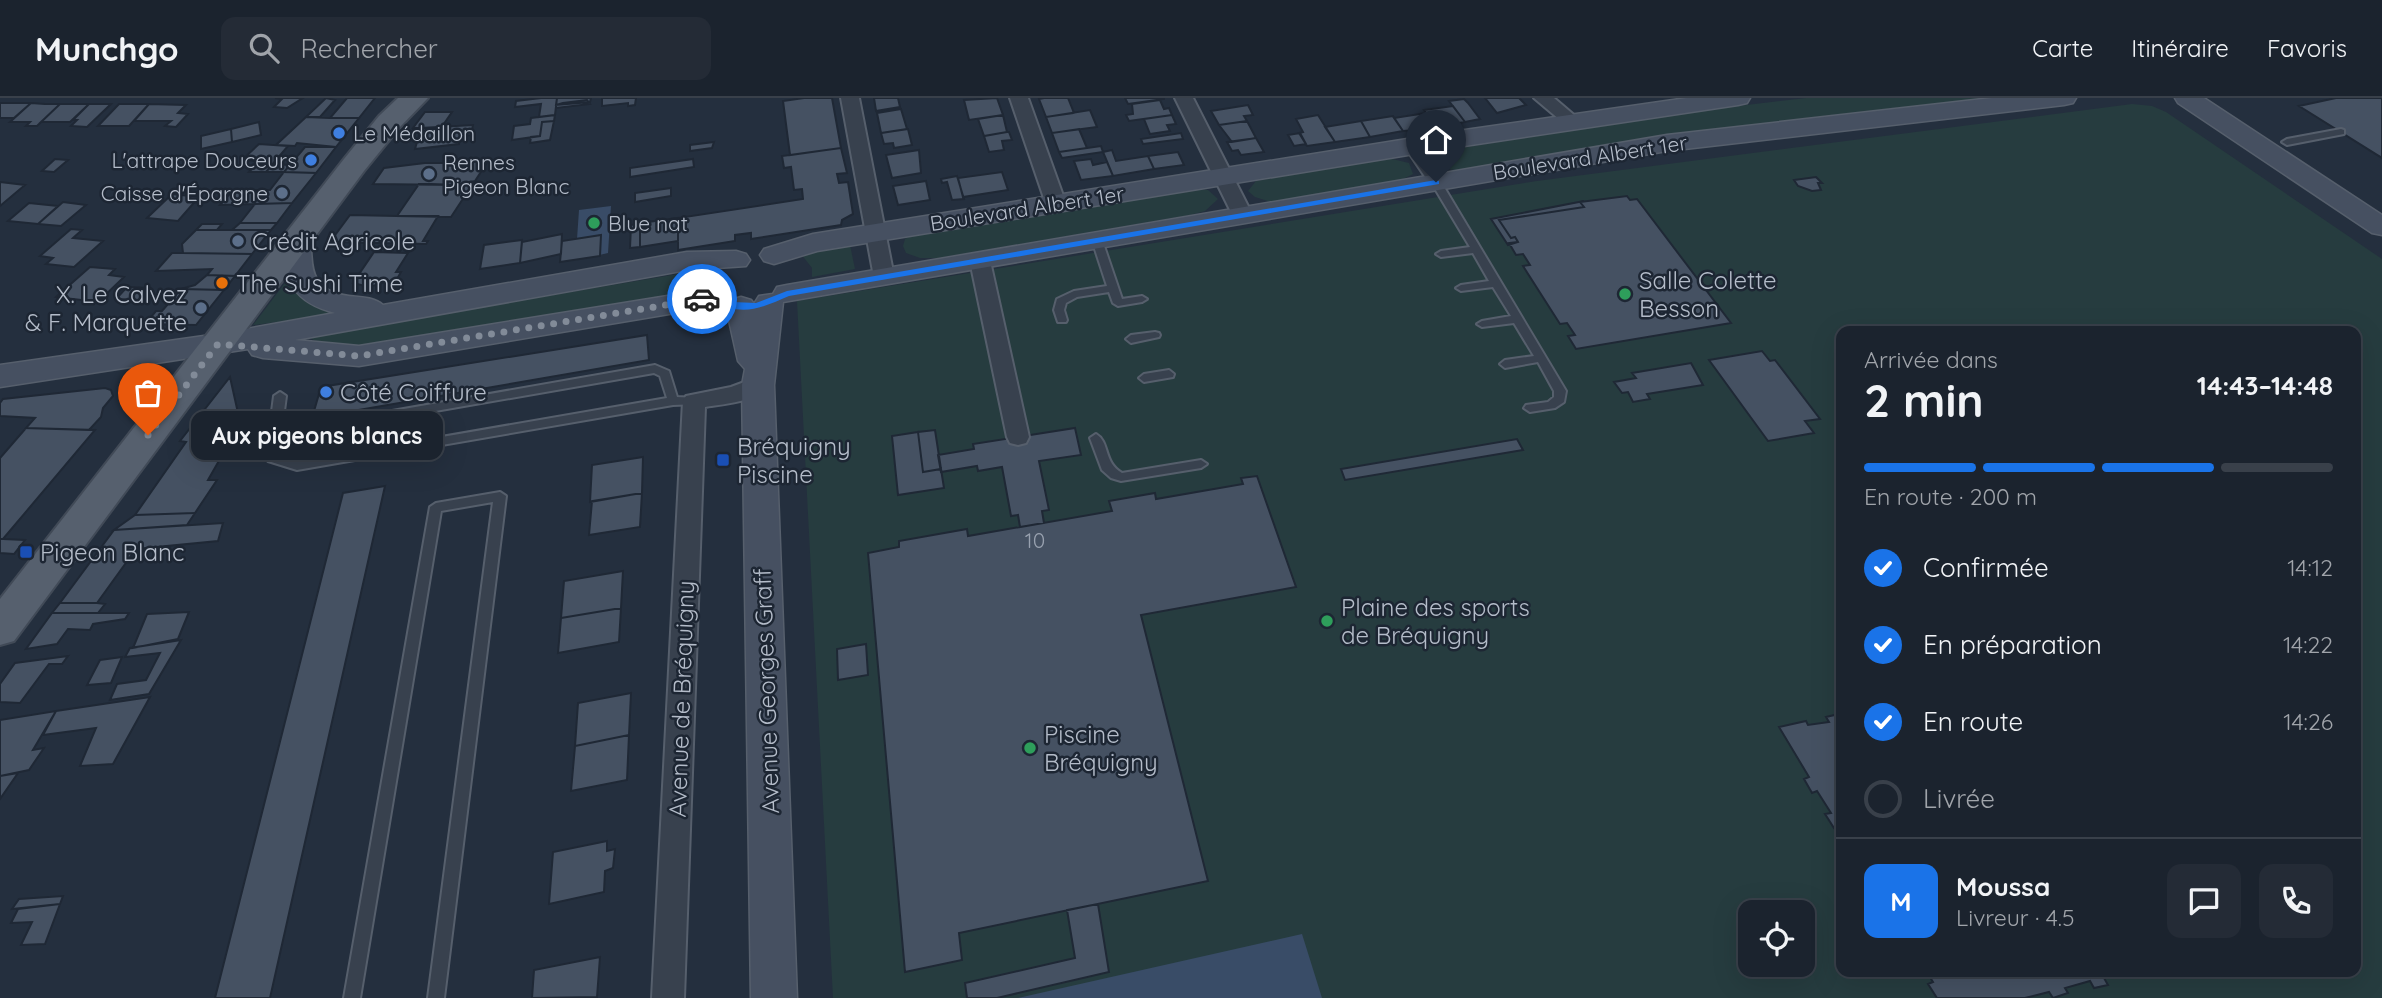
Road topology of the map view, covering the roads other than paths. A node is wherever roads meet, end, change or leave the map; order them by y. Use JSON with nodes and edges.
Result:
{"nodes":[{"id":1,"x":414,"y":98,"type":"edge"},
{"id":2,"x":850,"y":98,"type":"edge"},
{"id":3,"x":1019,"y":98,"type":"edge"},
{"id":4,"x":1184,"y":98,"type":"edge"},
{"id":5,"x":1544,"y":98,"type":"edge"},
{"id":6,"x":1738,"y":98,"type":"edge"},
{"id":7,"x":2064,"y":98,"type":"edge"},
{"id":8,"x":2187,"y":98,"type":"edge"},
{"id":9,"x":2223,"y":98,"type":"edge"},
{"id":10,"x":392,"y":110,"type":"edge"},
{"id":11,"x":1572,"y":121,"type":"junction"},
{"id":12,"x":2341,"y":132,"type":"dead end"},
{"id":13,"x":2287,"y":142,"type":"junction"},
{"id":14,"x":1414,"y":147,"type":"junction"},
{"id":15,"x":1224,"y":177,"type":"junction"},
{"id":16,"x":1438,"y":182,"type":"junction"},
{"id":17,"x":2382,"y":202,"type":"edge"},
{"id":18,"x":1056,"y":204,"type":"junction"},
{"id":19,"x":1243,"y":216,"type":"junction"},
{"id":20,"x":2382,"y":227,"type":"edge"},
{"id":21,"x":876,"y":233,"type":"junction"},
{"id":22,"x":1097,"y":240,"type":"junction"},
{"id":23,"x":296,"y":241,"type":"junction"},
{"id":24,"x":1476,"y":249,"type":"junction"},
{"id":25,"x":1441,"y":254,"type":"dead end"},
{"id":26,"x":774,"y":255,"type":"junction"},
{"id":27,"x":736,"y":260,"type":"junction"},
{"id":28,"x":980,"y":261,"type":"junction"},
{"id":29,"x":884,"y":277,"type":"junction"},
{"id":30,"x":1496,"y":283,"type":"junction"},
{"id":31,"x":1113,"y":288,"type":"junction"},
{"id":32,"x":1461,"y":288,"type":"dead end"},
{"id":33,"x":1142,"y":299,"type":"dead end"},
{"id":34,"x":753,"y":300,"type":"junction"},
{"id":35,"x":410,"y":309,"type":"junction"},
{"id":36,"x":1517,"y":319,"type":"junction"},
{"id":37,"x":1062,"y":320,"type":"dead end"},
{"id":38,"x":1482,"y":324,"type":"dead end"},
{"id":39,"x":1155,"y":335,"type":"dead end"},
{"id":40,"x":1131,"y":339,"type":"dead end"},
{"id":41,"x":218,"y":344,"type":"junction"},
{"id":42,"x":1541,"y":358,"type":"junction"},
{"id":43,"x":1505,"y":364,"type":"dead end"},
{"id":44,"x":1169,"y":374,"type":"dead end"},
{"id":45,"x":0,"y":376,"type":"edge"},
{"id":46,"x":1144,"y":378,"type":"dead end"},
{"id":47,"x":758,"y":385,"type":"junction"},
{"id":48,"x":280,"y":396,"type":"dead end"},
{"id":49,"x":684,"y":401,"type":"junction"},
{"id":50,"x":1530,"y":408,"type":"dead end"},
{"id":51,"x":1018,"y":437,"type":"dead end"},
{"id":52,"x":1096,"y":438,"type":"dead end"},
{"id":53,"x":333,"y":461,"type":"junction"},
{"id":54,"x":1200,"y":464,"type":"dead end"},
{"id":55,"x":0,"y":629,"type":"edge"},
{"id":56,"x":352,"y":998,"type":"edge"},
{"id":57,"x":436,"y":998,"type":"edge"},
{"id":58,"x":668,"y":998,"type":"edge"},
{"id":59,"x":774,"y":998,"type":"edge"}],
"edges":[{"from":1,"to":10,"type":"main road"},
{"from":2,"to":21,"type":"street"},
{"from":3,"to":18,"type":"street"},
{"from":4,"to":15,"type":"street"},
{"from":5,"to":11,"type":"street"},
{"from":6,"to":11,"type":"main road","name":"Boulevard Albert 1er"},
{"from":7,"to":16,"type":"main road","name":"Boulevard Albert 1er"},
{"from":8,"to":20,"type":"main road"},
{"from":9,"to":13,"type":"main road"},
{"from":10,"to":23,"type":"main road"},
{"from":11,"to":14,"type":"main road","name":"Boulevard Albert 1er"},
{"from":12,"to":13,"type":"lane"},
{"from":13,"to":17,"type":"main road"},
{"from":14,"to":15,"type":"main road","name":"Boulevard Albert 1er"},
{"from":14,"to":16,"type":"street"},
{"from":15,"to":18,"type":"main road","name":"Boulevard Albert 1er"},
{"from":15,"to":19,"type":"street"},
{"from":16,"to":19,"type":"main road","name":"Boulevard Albert 1er"},
{"from":16,"to":24,"type":"lane"},
{"from":18,"to":21,"type":"main road","name":"Boulevard Albert 1er"},
{"from":19,"to":22,"type":"main road","name":"Boulevard Albert 1er"},
{"from":21,"to":26,"type":"main road","name":"Boulevard Albert 1er"},
{"from":21,"to":29,"type":"street"},
{"from":22,"to":28,"type":"main road","name":"Boulevard Albert 1er"},
{"from":22,"to":31,"type":"lane"},
{"from":23,"to":35,"type":"main road"},
{"from":23,"to":41,"type":"main road"},
{"from":24,"to":25,"type":"lane"},
{"from":24,"to":30,"type":"lane"},
{"from":26,"to":27,"type":"main road","name":"Boulevard Albert 1er"},
{"from":26,"to":34,"type":"main road"},
{"from":27,"to":34,"type":"main road"},
{"from":27,"to":35,"type":"main road"},
{"from":28,"to":29,"type":"main road","name":"Boulevard Albert 1er"},
{"from":28,"to":51,"type":"street"},
{"from":29,"to":34,"type":"main road","name":"Boulevard Albert 1er"},
{"from":30,"to":32,"type":"lane"},
{"from":30,"to":36,"type":"lane"},
{"from":31,"to":33,"type":"lane"},
{"from":31,"to":37,"type":"lane"},
{"from":34,"to":41,"type":"main road","name":"Boulevard Albert 1er"},
{"from":34,"to":47,"type":"main road","name":"Avenue Georges Graff"},
{"from":35,"to":41,"type":"main road"},
{"from":36,"to":38,"type":"lane"},
{"from":36,"to":42,"type":"lane"},
{"from":39,"to":40,"type":"lane"},
{"from":41,"to":45,"type":"main road"},
{"from":41,"to":55,"type":"main road"},
{"from":42,"to":43,"type":"lane"},
{"from":42,"to":50,"type":"lane"},
{"from":44,"to":46,"type":"lane"},
{"from":47,"to":49,"type":"street"},
{"from":47,"to":59,"type":"main road","name":"Avenue Georges Graff"},
{"from":48,"to":53,"type":"lane"},
{"from":49,"to":53,"type":"lane"},
{"from":49,"to":53,"type":"lane"},
{"from":49,"to":58,"type":"street","name":"Avenue de Bréquigny"},
{"from":52,"to":54,"type":"lane"},
{"from":56,"to":57,"type":"lane"}]}
